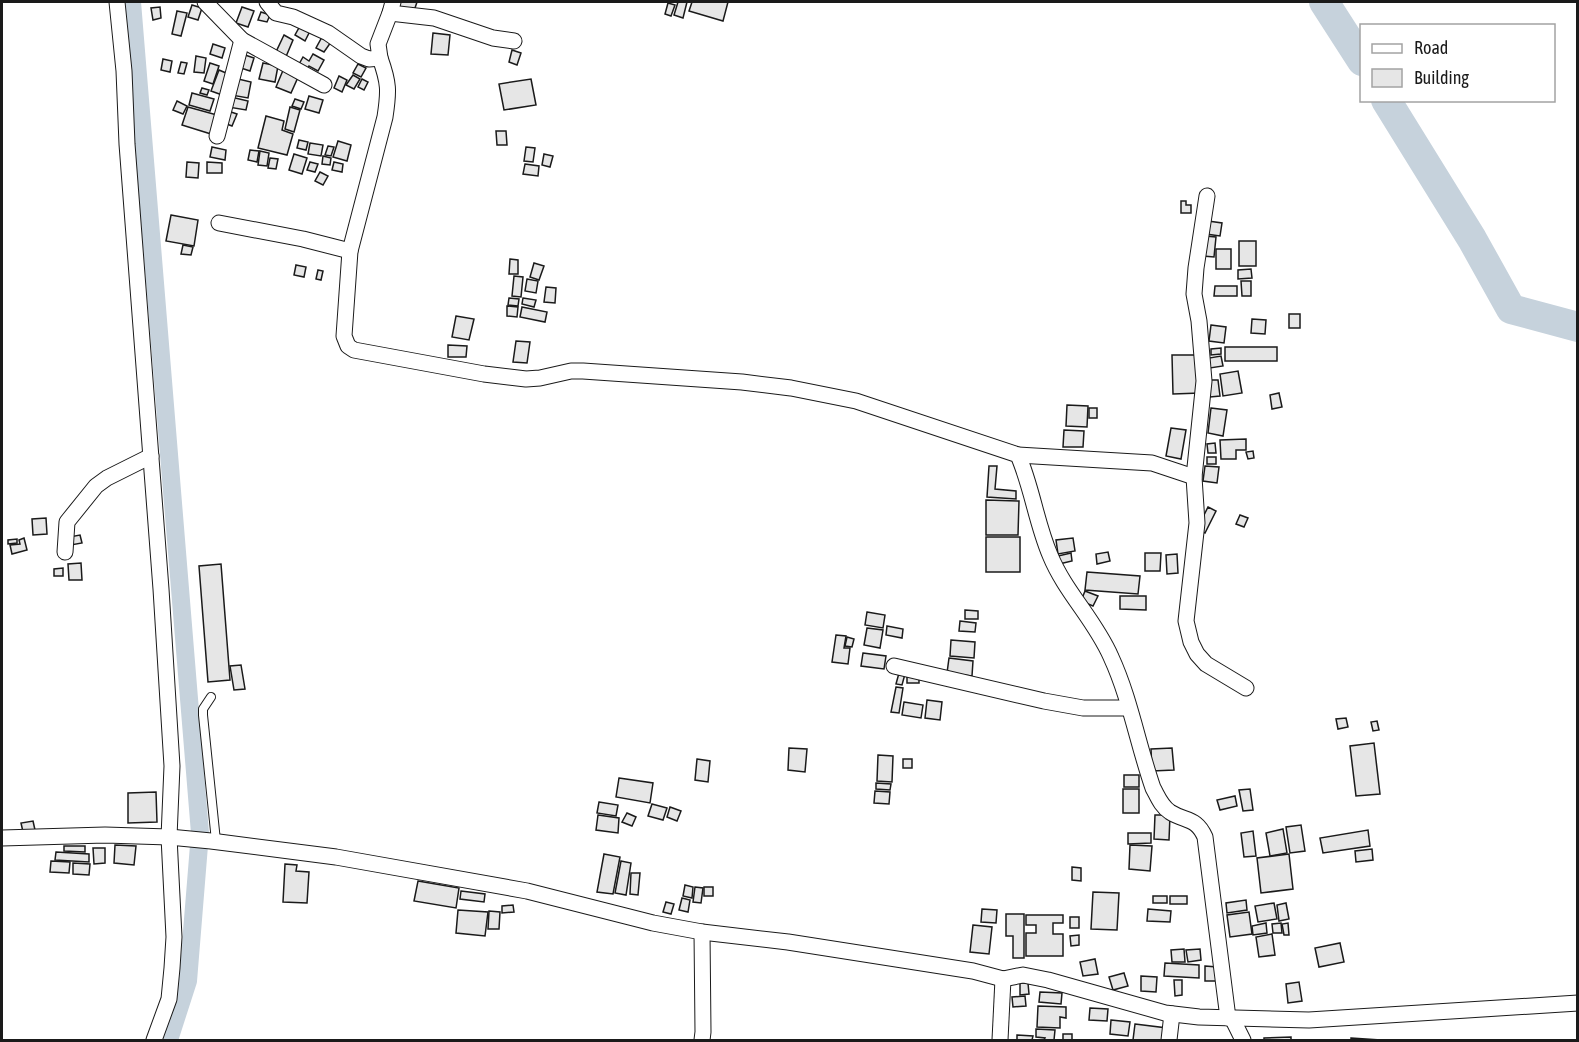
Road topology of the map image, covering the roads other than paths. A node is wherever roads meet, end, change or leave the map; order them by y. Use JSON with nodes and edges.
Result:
{"nodes":[{"id":1,"x":117,"y":2,"type":"edge"},
{"id":2,"x":205,"y":2,"type":"edge"},
{"id":3,"x":267,"y":2,"type":"edge"},
{"id":4,"x":392,"y":7,"type":"edge"},
{"id":5,"x":242,"y":40,"type":"junction"},
{"id":6,"x":514,"y":41,"type":"dead end"},
{"id":7,"x":380,"y":58,"type":"junction"},
{"id":8,"x":324,"y":85,"type":"dead end"},
{"id":9,"x":217,"y":136,"type":"dead end"},
{"id":10,"x":1207,"y":196,"type":"dead end"},
{"id":11,"x":219,"y":223,"type":"dead end"},
{"id":12,"x":350,"y":251,"type":"junction"},
{"id":13,"x":1018,"y":455,"type":"junction"},
{"id":14,"x":151,"y":456,"type":"junction"},
{"id":15,"x":1194,"y":477,"type":"junction"},
{"id":16,"x":65,"y":552,"type":"dead end"},
{"id":17,"x":894,"y":666,"type":"dead end"},
{"id":18,"x":1246,"y":688,"type":"dead end"},
{"id":19,"x":211,"y":697,"type":"dead end"},
{"id":20,"x":1128,"y":708,"type":"junction"},
{"id":21,"x":169,"y":837,"type":"junction"},
{"id":22,"x":2,"y":838,"type":"edge"},
{"id":23,"x":213,"y":841,"type":"junction"},
{"id":24,"x":702,"y":932,"type":"junction"},
{"id":25,"x":1003,"y":979,"type":"junction"},
{"id":26,"x":1578,"y":1003,"type":"edge"},
{"id":27,"x":1172,"y":1014,"type":"junction"},
{"id":28,"x":1230,"y":1018,"type":"junction"},
{"id":29,"x":154,"y":1041,"type":"edge"},
{"id":30,"x":702,"y":1041,"type":"edge"},
{"id":31,"x":1000,"y":1041,"type":"edge"},
{"id":32,"x":1169,"y":1041,"type":"edge"},
{"id":33,"x":1243,"y":1041,"type":"edge"}],
"edges":[{"from":1,"to":14,"type":"street"},
{"from":2,"to":5,"type":"street"},
{"from":3,"to":7,"type":"street"},
{"from":4,"to":6,"type":"street"},
{"from":4,"to":7,"type":"street"},
{"from":5,"to":8,"type":"street"},
{"from":5,"to":9,"type":"street"},
{"from":7,"to":12,"type":"street"},
{"from":10,"to":15,"type":"street"},
{"from":11,"to":12,"type":"street"},
{"from":12,"to":13,"type":"street"},
{"from":13,"to":15,"type":"street"},
{"from":13,"to":20,"type":"street"},
{"from":14,"to":16,"type":"street"},
{"from":14,"to":21,"type":"street"},
{"from":15,"to":18,"type":"street"},
{"from":17,"to":20,"type":"street"},
{"from":19,"to":23,"type":"lane"},
{"from":20,"to":28,"type":"street"},
{"from":21,"to":22,"type":"street"},
{"from":21,"to":23,"type":"street"},
{"from":21,"to":29,"type":"street"},
{"from":23,"to":24,"type":"street"},
{"from":24,"to":25,"type":"street"},
{"from":24,"to":30,"type":"street"},
{"from":25,"to":27,"type":"street"},
{"from":25,"to":31,"type":"street"},
{"from":26,"to":28,"type":"street"},
{"from":27,"to":28,"type":"street"},
{"from":27,"to":32,"type":"street"},
{"from":28,"to":33,"type":"street"}]}
